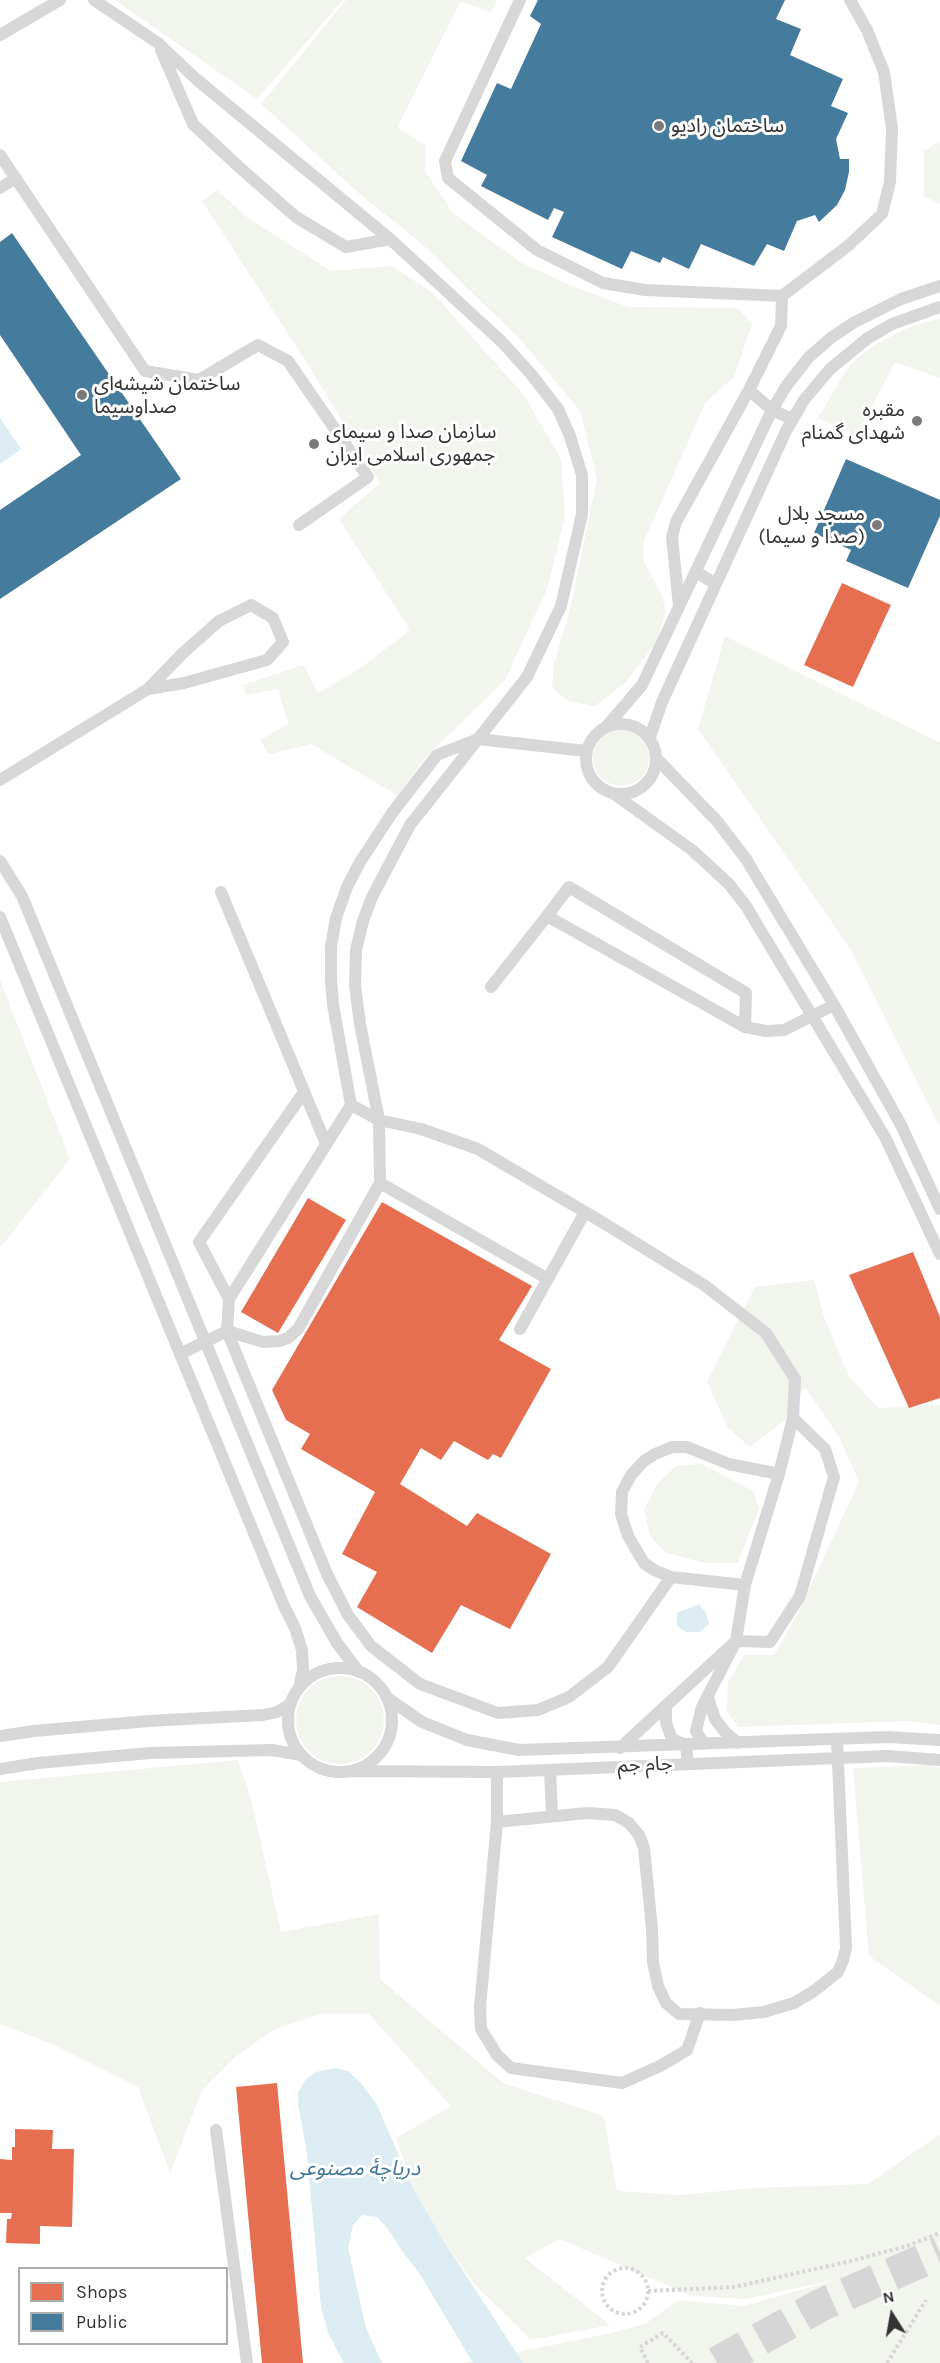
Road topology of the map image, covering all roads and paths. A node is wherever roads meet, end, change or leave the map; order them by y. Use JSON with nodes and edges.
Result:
{"nodes":[{"id":1,"x":60,"y":0,"type":"edge"},
{"id":2,"x":94,"y":0,"type":"edge"},
{"id":3,"x":520,"y":0,"type":"edge"},
{"id":4,"x":850,"y":0,"type":"edge"},
{"id":5,"x":0,"y":35,"type":"edge"},
{"id":6,"x":158,"y":43,"type":"junction"},
{"id":7,"x":0,"y":155,"type":"edge"},
{"id":8,"x":16,"y":178,"type":"junction"},
{"id":9,"x":0,"y":188,"type":"edge"},
{"id":10,"x":390,"y":239,"type":"junction"},
{"id":11,"x":940,"y":286,"type":"edge"},
{"id":12,"x":782,"y":296,"type":"junction"},
{"id":13,"x":940,"y":308,"type":"edge"},
{"id":14,"x":749,"y":390,"type":"junction"},
{"id":15,"x":772,"y":410,"type":"junction"},
{"id":16,"x":792,"y":420,"type":"junction"},
{"id":17,"x":299,"y":525,"type":"dead end"},
{"id":18,"x":696,"y":572,"type":"junction"},
{"id":19,"x":716,"y":584,"type":"junction"},
{"id":20,"x":679,"y":608,"type":"junction"},
{"id":21,"x":148,"y":689,"type":"junction"},
{"id":22,"x":607,"y":726,"type":"junction"},
{"id":23,"x":650,"y":737,"type":"junction"},
{"id":24,"x":478,"y":739,"type":"junction"},
{"id":25,"x":586,"y":751,"type":"junction"},
{"id":26,"x":657,"y":759,"type":"junction"},
{"id":27,"x":0,"y":780,"type":"edge"},
{"id":28,"x":614,"y":794,"type":"junction"},
{"id":29,"x":392,"y":813,"type":"junction"},
{"id":30,"x":410,"y":825,"type":"junction"},
{"id":31,"x":0,"y":861,"type":"edge"},
{"id":32,"x":221,"y":892,"type":"dead end"},
{"id":33,"x":547,"y":916,"type":"junction"},
{"id":34,"x":0,"y":917,"type":"edge"},
{"id":35,"x":491,"y":987,"type":"dead end"},
{"id":36,"x":834,"y":1005,"type":"junction"},
{"id":37,"x":814,"y":1015,"type":"junction"},
{"id":38,"x":745,"y":1028,"type":"junction"},
{"id":39,"x":304,"y":1092,"type":"junction"},
{"id":40,"x":351,"y":1106,"type":"junction"},
{"id":41,"x":379,"y":1120,"type":"junction"},
{"id":42,"x":326,"y":1144,"type":"junction"},
{"id":43,"x":380,"y":1183,"type":"junction"},
{"id":44,"x":940,"y":1209,"type":"edge"},
{"id":45,"x":585,"y":1212,"type":"junction"},
{"id":46,"x":940,"y":1254,"type":"edge"},
{"id":47,"x":548,"y":1279,"type":"junction"},
{"id":48,"x":229,"y":1299,"type":"junction"},
{"id":49,"x":520,"y":1329,"type":"dead end"},
{"id":50,"x":227,"y":1331,"type":"junction"},
{"id":51,"x":207,"y":1343,"type":"junction"},
{"id":52,"x":180,"y":1354,"type":"junction"},
{"id":53,"x":793,"y":1418,"type":"junction"},
{"id":54,"x":779,"y":1474,"type":"junction"},
{"id":55,"x":671,"y":1577,"type":"junction"},
{"id":56,"x":746,"y":1585,"type":"junction"},
{"id":57,"x":736,"y":1641,"type":"junction"},
{"id":58,"x":359,"y":1672,"type":"junction"},
{"id":59,"x":299,"y":1688,"type":"junction"},
{"id":60,"x":708,"y":1696,"type":"junction"},
{"id":61,"x":387,"y":1697,"type":"junction"},
{"id":62,"x":290,"y":1704,"type":"junction"},
{"id":63,"x":666,"y":1706,"type":"junction"},
{"id":64,"x":0,"y":1736,"type":"edge"},
{"id":65,"x":837,"y":1738,"type":"junction"},
{"id":66,"x":940,"y":1740,"type":"edge"},
{"id":67,"x":738,"y":1743,"type":"junction"},
{"id":68,"x":704,"y":1744,"type":"junction"},
{"id":69,"x":686,"y":1745,"type":"junction"},
{"id":70,"x":620,"y":1748,"type":"junction"},
{"id":71,"x":301,"y":1755,"type":"junction"},
{"id":72,"x":838,"y":1757,"type":"junction"},
{"id":73,"x":940,"y":1760,"type":"edge"},
{"id":74,"x":688,"y":1764,"type":"junction"},
{"id":75,"x":0,"y":1769,"type":"edge"},
{"id":76,"x":550,"y":1770,"type":"junction"},
{"id":77,"x":349,"y":1771,"type":"junction"},
{"id":78,"x":497,"y":1772,"type":"junction"},
{"id":79,"x":552,"y":1816,"type":"junction"},
{"id":80,"x":497,"y":1822,"type":"junction"},
{"id":81,"x":700,"y":2013,"type":"junction"},
{"id":82,"x":216,"y":2130,"type":"dead end"},
{"id":83,"x":940,"y":2233,"type":"edge"},
{"id":84,"x":648,"y":2291,"type":"junction"},
{"id":85,"x":926,"y":2300,"type":"dead end"},
{"id":86,"x":247,"y":2363,"type":"edge"},
{"id":87,"x":648,"y":2363,"type":"edge"},
{"id":88,"x":692,"y":2363,"type":"edge"},
{"id":89,"x":887,"y":2363,"type":"edge"}],
"edges":[{"from":1,"to":5,"type":"lane"},
{"from":2,"to":6,"type":"lane"},
{"from":3,"to":12,"type":"lane"},
{"from":4,"to":12,"type":"lane"},
{"from":6,"to":10,"type":"lane"},
{"from":6,"to":10,"type":"lane"},
{"from":7,"to":8,"type":"lane"},
{"from":8,"to":9,"type":"lane"},
{"from":8,"to":17,"type":"lane"},
{"from":10,"to":24,"type":"lane"},
{"from":11,"to":15,"type":"lane"},
{"from":12,"to":14,"type":"lane"},
{"from":13,"to":16,"type":"lane"},
{"from":14,"to":15,"type":"lane"},
{"from":14,"to":20,"type":"lane"},
{"from":15,"to":16,"type":"lane"},
{"from":15,"to":18,"type":"lane"},
{"from":16,"to":19,"type":"lane"},
{"from":18,"to":19,"type":"lane"},
{"from":18,"to":20,"type":"lane"},
{"from":19,"to":23,"type":"lane"},
{"from":20,"to":22,"type":"lane"},
{"from":21,"to":21,"type":"lane"},
{"from":21,"to":27,"type":"lane"},
{"from":22,"to":23,"type":"lane"},
{"from":22,"to":25,"type":"lane"},
{"from":23,"to":26,"type":"lane"},
{"from":24,"to":25,"type":"lane"},
{"from":24,"to":29,"type":"lane"},
{"from":24,"to":30,"type":"lane"},
{"from":25,"to":28,"type":"lane"},
{"from":26,"to":28,"type":"lane"},
{"from":26,"to":36,"type":"lane"},
{"from":28,"to":37,"type":"lane"},
{"from":29,"to":30,"type":"lane"},
{"from":29,"to":40,"type":"lane"},
{"from":30,"to":41,"type":"lane"},
{"from":31,"to":51,"type":"lane"},
{"from":32,"to":39,"type":"lane"},
{"from":33,"to":35,"type":"lane"},
{"from":33,"to":38,"type":"lane"},
{"from":33,"to":38,"type":"lane"},
{"from":34,"to":52,"type":"lane"},
{"from":36,"to":37,"type":"lane"},
{"from":36,"to":44,"type":"lane"},
{"from":37,"to":38,"type":"lane"},
{"from":37,"to":46,"type":"lane"},
{"from":39,"to":42,"type":"lane"},
{"from":39,"to":48,"type":"lane"},
{"from":40,"to":41,"type":"lane"},
{"from":40,"to":42,"type":"lane"},
{"from":41,"to":43,"type":"lane"},
{"from":41,"to":45,"type":"lane"},
{"from":42,"to":48,"type":"lane"},
{"from":43,"to":47,"type":"lane"},
{"from":43,"to":50,"type":"lane"},
{"from":45,"to":47,"type":"lane"},
{"from":45,"to":53,"type":"lane"},
{"from":47,"to":49,"type":"lane"},
{"from":48,"to":50,"type":"lane"},
{"from":50,"to":51,"type":"lane"},
{"from":50,"to":55,"type":"lane"},
{"from":51,"to":52,"type":"lane"},
{"from":51,"to":58,"type":"lane"},
{"from":52,"to":59,"type":"lane"},
{"from":53,"to":54,"type":"lane"},
{"from":53,"to":57,"type":"lane"},
{"from":54,"to":55,"type":"lane"},
{"from":54,"to":56,"type":"lane"},
{"from":55,"to":56,"type":"lane"},
{"from":56,"to":57,"type":"lane"},
{"from":57,"to":60,"type":"lane"},
{"from":57,"to":63,"type":"lane"},
{"from":58,"to":59,"type":"lane"},
{"from":58,"to":61,"type":"lane"},
{"from":59,"to":62,"type":"lane"},
{"from":60,"to":67,"type":"lane"},
{"from":60,"to":68,"type":"lane"},
{"from":61,"to":70,"type":"lane","name":"جام جم"},
{"from":61,"to":77,"type":"lane"},
{"from":62,"to":64,"type":"lane"},
{"from":62,"to":71,"type":"lane"},
{"from":63,"to":69,"type":"lane"},
{"from":63,"to":70,"type":"lane"},
{"from":65,"to":66,"type":"lane","name":"جام جم"},
{"from":65,"to":67,"type":"lane","name":"جام جم"},
{"from":65,"to":72,"type":"lane"},
{"from":67,"to":68,"type":"lane","name":"جام جم"},
{"from":68,"to":69,"type":"lane","name":"جام جم"},
{"from":69,"to":70,"type":"lane","name":"جام جم"},
{"from":69,"to":74,"type":"lane"},
{"from":71,"to":75,"type":"lane"},
{"from":71,"to":77,"type":"lane"},
{"from":72,"to":73,"type":"lane","name":"جام جم"},
{"from":72,"to":74,"type":"lane","name":"جام جم"},
{"from":72,"to":81,"type":"lane"},
{"from":74,"to":76,"type":"lane","name":"جام جم"},
{"from":76,"to":78,"type":"lane","name":"جام جم"},
{"from":76,"to":79,"type":"lane"},
{"from":77,"to":78,"type":"lane","name":"جام جم"},
{"from":78,"to":80,"type":"lane"},
{"from":79,"to":80,"type":"lane"},
{"from":79,"to":81,"type":"lane"},
{"from":80,"to":81,"type":"lane"},
{"from":82,"to":86,"type":"lane"},
{"from":83,"to":84,"type":"path"},
{"from":84,"to":84,"type":"path"},
{"from":85,"to":89,"type":"path"},
{"from":87,"to":88,"type":"path"}]}
